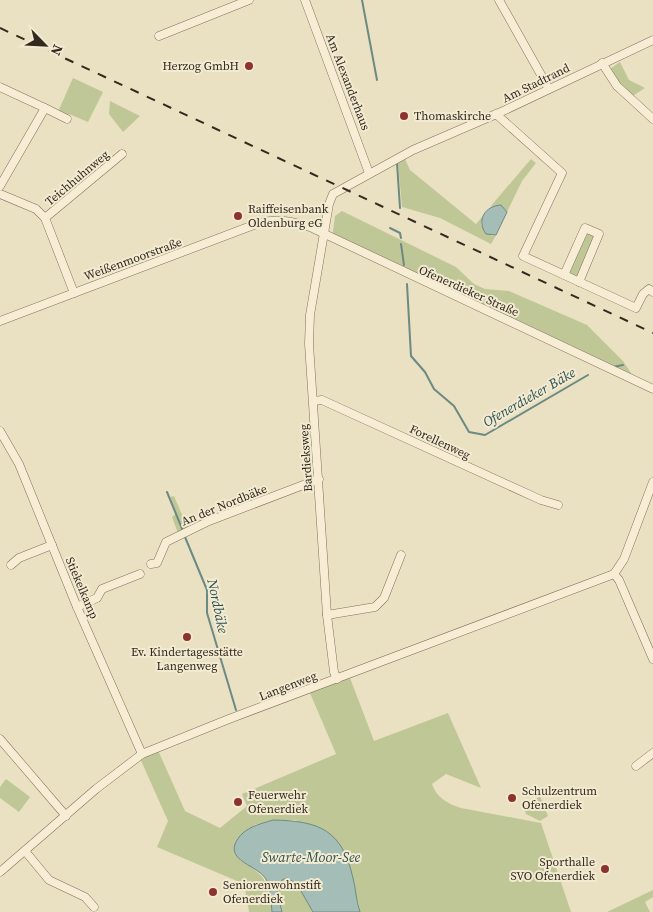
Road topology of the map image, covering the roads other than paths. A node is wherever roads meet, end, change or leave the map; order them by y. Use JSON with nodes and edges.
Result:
{"nodes":[{"id":1,"x":249,"y":0,"type":"edge"},
{"id":2,"x":305,"y":0,"type":"edge"},
{"id":3,"x":499,"y":0,"type":"edge"},
{"id":4,"x":159,"y":36,"type":"dead end"},
{"id":5,"x":653,"y":40,"type":"edge"},
{"id":6,"x":602,"y":63,"type":"junction"},
{"id":7,"x":0,"y":87,"type":"edge"},
{"id":8,"x":549,"y":89,"type":"junction"},
{"id":9,"x":45,"y":108,"type":"junction"},
{"id":10,"x":496,"y":114,"type":"junction"},
{"id":11,"x":67,"y":118,"type":"dead end"},
{"id":12,"x":653,"y":120,"type":"edge"},
{"id":13,"x":122,"y":154,"type":"dead end"},
{"id":14,"x":369,"y":173,"type":"junction"},
{"id":15,"x":0,"y":186,"type":"edge"},
{"id":16,"x":0,"y":194,"type":"edge"},
{"id":17,"x":45,"y":218,"type":"junction"},
{"id":18,"x":275,"y":219,"type":"joint"},
{"id":19,"x":325,"y":236,"type":"junction"},
{"id":20,"x":564,"y":275,"type":"junction"},
{"id":21,"x":579,"y":282,"type":"junction"},
{"id":22,"x":651,"y":290,"type":"edge"},
{"id":23,"x":74,"y":293,"type":"junction"},
{"id":24,"x":0,"y":321,"type":"edge"},
{"id":25,"x":653,"y":389,"type":"edge"},
{"id":26,"x":314,"y":401,"type":"junction"},
{"id":27,"x":0,"y":431,"type":"edge"},
{"id":28,"x":319,"y":479,"type":"junction"},
{"id":29,"x":653,"y":482,"type":"edge"},
{"id":30,"x":558,"y":505,"type":"dead end"},
{"id":31,"x":52,"y":545,"type":"junction"},
{"id":32,"x":401,"y":555,"type":"dead end"},
{"id":33,"x":151,"y":564,"type":"dead end"},
{"id":34,"x":11,"y":565,"type":"dead end"},
{"id":35,"x":140,"y":574,"type":"dead end"},
{"id":36,"x":614,"y":574,"type":"junction"},
{"id":37,"x":77,"y":607,"type":"junction"},
{"id":38,"x":327,"y":615,"type":"junction"},
{"id":39,"x":653,"y":658,"type":"edge"},
{"id":40,"x":337,"y":679,"type":"junction"},
{"id":41,"x":0,"y":739,"type":"edge"},
{"id":42,"x":653,"y":753,"type":"edge"},
{"id":43,"x":142,"y":754,"type":"junction"},
{"id":44,"x":636,"y":766,"type":"dead end"},
{"id":45,"x":66,"y":816,"type":"junction"},
{"id":46,"x":25,"y":851,"type":"junction"},
{"id":47,"x":0,"y":872,"type":"edge"},
{"id":48,"x":94,"y":907,"type":"dead end"}],
"edges":[{"from":1,"to":4,"type":"street"},
{"from":2,"to":14,"type":"street","name":"Am Alexanderhaus"},
{"from":3,"to":8,"type":"street"},
{"from":5,"to":6,"type":"street","name":"Am Stadtrand"},
{"from":6,"to":8,"type":"street","name":"Am Stadtrand"},
{"from":6,"to":12,"type":"street"},
{"from":7,"to":9,"type":"street"},
{"from":8,"to":10,"type":"street","name":"Am Stadtrand"},
{"from":9,"to":11,"type":"street"},
{"from":9,"to":15,"type":"street"},
{"from":10,"to":14,"type":"street","name":"Am Stadtrand"},
{"from":10,"to":20,"type":"street"},
{"from":13,"to":17,"type":"street","name":"Teichhuhnweg"},
{"from":14,"to":19,"type":"street","name":"Am Stadtrand"},
{"from":16,"to":17,"type":"street"},
{"from":17,"to":23,"type":"street"},
{"from":18,"to":19,"type":"street","name":"Ofenerdieker Straße"},
{"from":18,"to":23,"type":"street","name":"Weißenmoorstraße"},
{"from":19,"to":25,"type":"street","name":"Ofenerdieker Straße"},
{"from":19,"to":26,"type":"street","name":"Bardieksweg"},
{"from":20,"to":21,"type":"street"},
{"from":20,"to":21,"type":"street"},
{"from":21,"to":22,"type":"street"},
{"from":23,"to":24,"type":"street","name":"Weißenmoorstraße"},
{"from":26,"to":28,"type":"street","name":"Bardieksweg"},
{"from":26,"to":30,"type":"street","name":"Forellenweg"},
{"from":27,"to":31,"type":"street","name":"Stiekelkamp"},
{"from":28,"to":33,"type":"street","name":"An der Nordbäke"},
{"from":28,"to":38,"type":"street","name":"Bardieksweg"},
{"from":29,"to":36,"type":"street"},
{"from":31,"to":34,"type":"street"},
{"from":31,"to":37,"type":"street","name":"Stiekelkamp"},
{"from":32,"to":38,"type":"street"},
{"from":35,"to":37,"type":"street"},
{"from":36,"to":39,"type":"street"},
{"from":36,"to":40,"type":"street","name":"Langenweg"},
{"from":37,"to":43,"type":"street","name":"Stiekelkamp"},
{"from":38,"to":40,"type":"street","name":"Bardieksweg"},
{"from":40,"to":43,"type":"street","name":"Langenweg"},
{"from":41,"to":45,"type":"street"},
{"from":42,"to":44,"type":"street"},
{"from":43,"to":45,"type":"street","name":"Langenweg"},
{"from":45,"to":46,"type":"street","name":"Langenweg"},
{"from":46,"to":47,"type":"street","name":"Langenweg"},
{"from":46,"to":48,"type":"street"}]}
